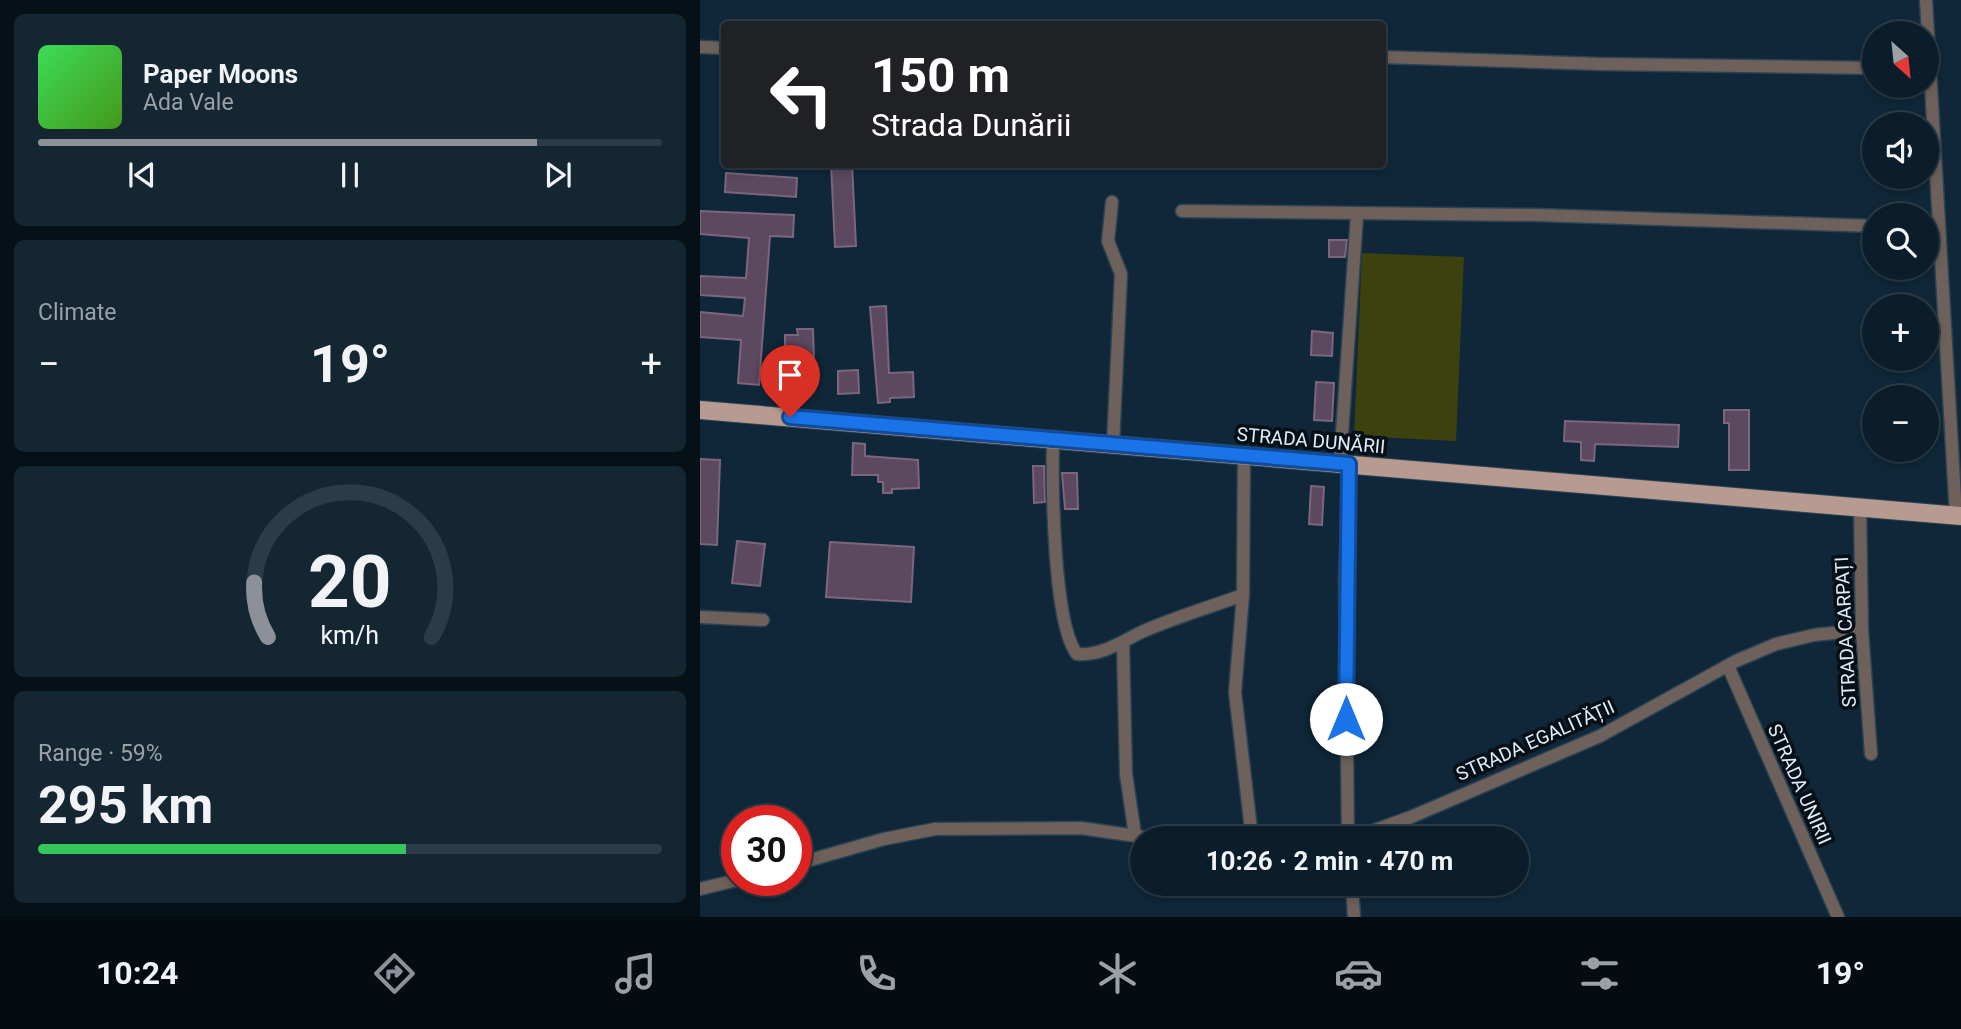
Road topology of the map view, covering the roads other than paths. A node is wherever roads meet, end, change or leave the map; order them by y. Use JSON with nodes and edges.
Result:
{"nodes":[{"id":1,"x":1926,"y":0,"type":"edge"},
{"id":2,"x":1927,"y":21,"type":"edge"},
{"id":3,"x":700,"y":47,"type":"edge"},
{"id":4,"x":721,"y":48,"type":"edge"},
{"id":5,"x":1386,"y":57,"type":"edge"},
{"id":6,"x":1862,"y":68,"type":"edge"},
{"id":7,"x":1929,"y":98,"type":"edge"},
{"id":8,"x":1112,"y":202,"type":"dead end"},
{"id":9,"x":1932,"y":203,"type":"edge"},
{"id":10,"x":1182,"y":211,"type":"dead end"},
{"id":11,"x":1357,"y":215,"type":"junction"},
{"id":12,"x":1862,"y":226,"type":"edge"},
{"id":13,"x":1938,"y":280,"type":"edge"},
{"id":14,"x":700,"y":410,"type":"edge"},
{"id":15,"x":1053,"y":440,"type":"junction"},
{"id":16,"x":1113,"y":444,"type":"junction"},
{"id":17,"x":1244,"y":456,"type":"junction"},
{"id":18,"x":1344,"y":463,"type":"junction"},
{"id":19,"x":1860,"y":508,"type":"junction"},
{"id":20,"x":1958,"y":516,"type":"edge"},
{"id":21,"x":1243,"y":595,"type":"junction"},
{"id":22,"x":700,"y":617,"type":"edge"},
{"id":23,"x":763,"y":620,"type":"dead end"},
{"id":24,"x":1861,"y":630,"type":"junction"},
{"id":25,"x":1124,"y":643,"type":"junction"},
{"id":26,"x":1728,"y":666,"type":"junction"},
{"id":27,"x":1871,"y":754,"type":"dead end"},
{"id":28,"x":1134,"y":826,"type":"edge"},
{"id":29,"x":1251,"y":826,"type":"edge"},
{"id":30,"x":1350,"y":826,"type":"edge"},
{"id":31,"x":1385,"y":826,"type":"edge"},
{"id":32,"x":1130,"y":834,"type":"edge"},
{"id":33,"x":812,"y":859,"type":"edge"},
{"id":34,"x":721,"y":884,"type":"edge"},
{"id":35,"x":700,"y":889,"type":"edge"},
{"id":36,"x":1353,"y":896,"type":"edge"},
{"id":37,"x":1354,"y":917,"type":"edge"},
{"id":38,"x":1838,"y":917,"type":"edge"}],
"edges":[{"from":1,"to":2,"type":"street"},
{"from":3,"to":4,"type":"street"},
{"from":5,"to":6,"type":"street"},
{"from":7,"to":9,"type":"street"},
{"from":8,"to":16,"type":"street"},
{"from":10,"to":11,"type":"street"},
{"from":11,"to":12,"type":"street"},
{"from":11,"to":18,"type":"street","name":"STRADA EGALITĂȚII"},
{"from":13,"to":20,"type":"street"},
{"from":14,"to":15,"type":"main road","name":"STRADA DUNĂRII"},
{"from":15,"to":16,"type":"main road","name":"STRADA DUNĂRII"},
{"from":15,"to":25,"type":"street"},
{"from":16,"to":17,"type":"main road","name":"STRADA DUNĂRII"},
{"from":17,"to":18,"type":"main road","name":"STRADA DUNĂRII"},
{"from":17,"to":21,"type":"street"},
{"from":18,"to":19,"type":"main road","name":"STRADA DUNĂRII"},
{"from":18,"to":30,"type":"street","name":"STRADA EGALITĂȚII"},
{"from":19,"to":20,"type":"main road","name":"STRADA DUNĂRII"},
{"from":19,"to":24,"type":"street","name":"STRADA CARPAȚI"},
{"from":21,"to":25,"type":"street"},
{"from":21,"to":29,"type":"street"},
{"from":22,"to":23,"type":"street"},
{"from":24,"to":26,"type":"street","name":"STRADA EGALITĂȚII"},
{"from":24,"to":27,"type":"street","name":"STRADA CARPAȚI"},
{"from":25,"to":28,"type":"street"},
{"from":26,"to":31,"type":"street","name":"STRADA EGALITĂȚII"},
{"from":26,"to":38,"type":"street","name":"STRADA UNIRII"},
{"from":32,"to":33,"type":"street"},
{"from":34,"to":35,"type":"street"},
{"from":36,"to":37,"type":"street"}]}
